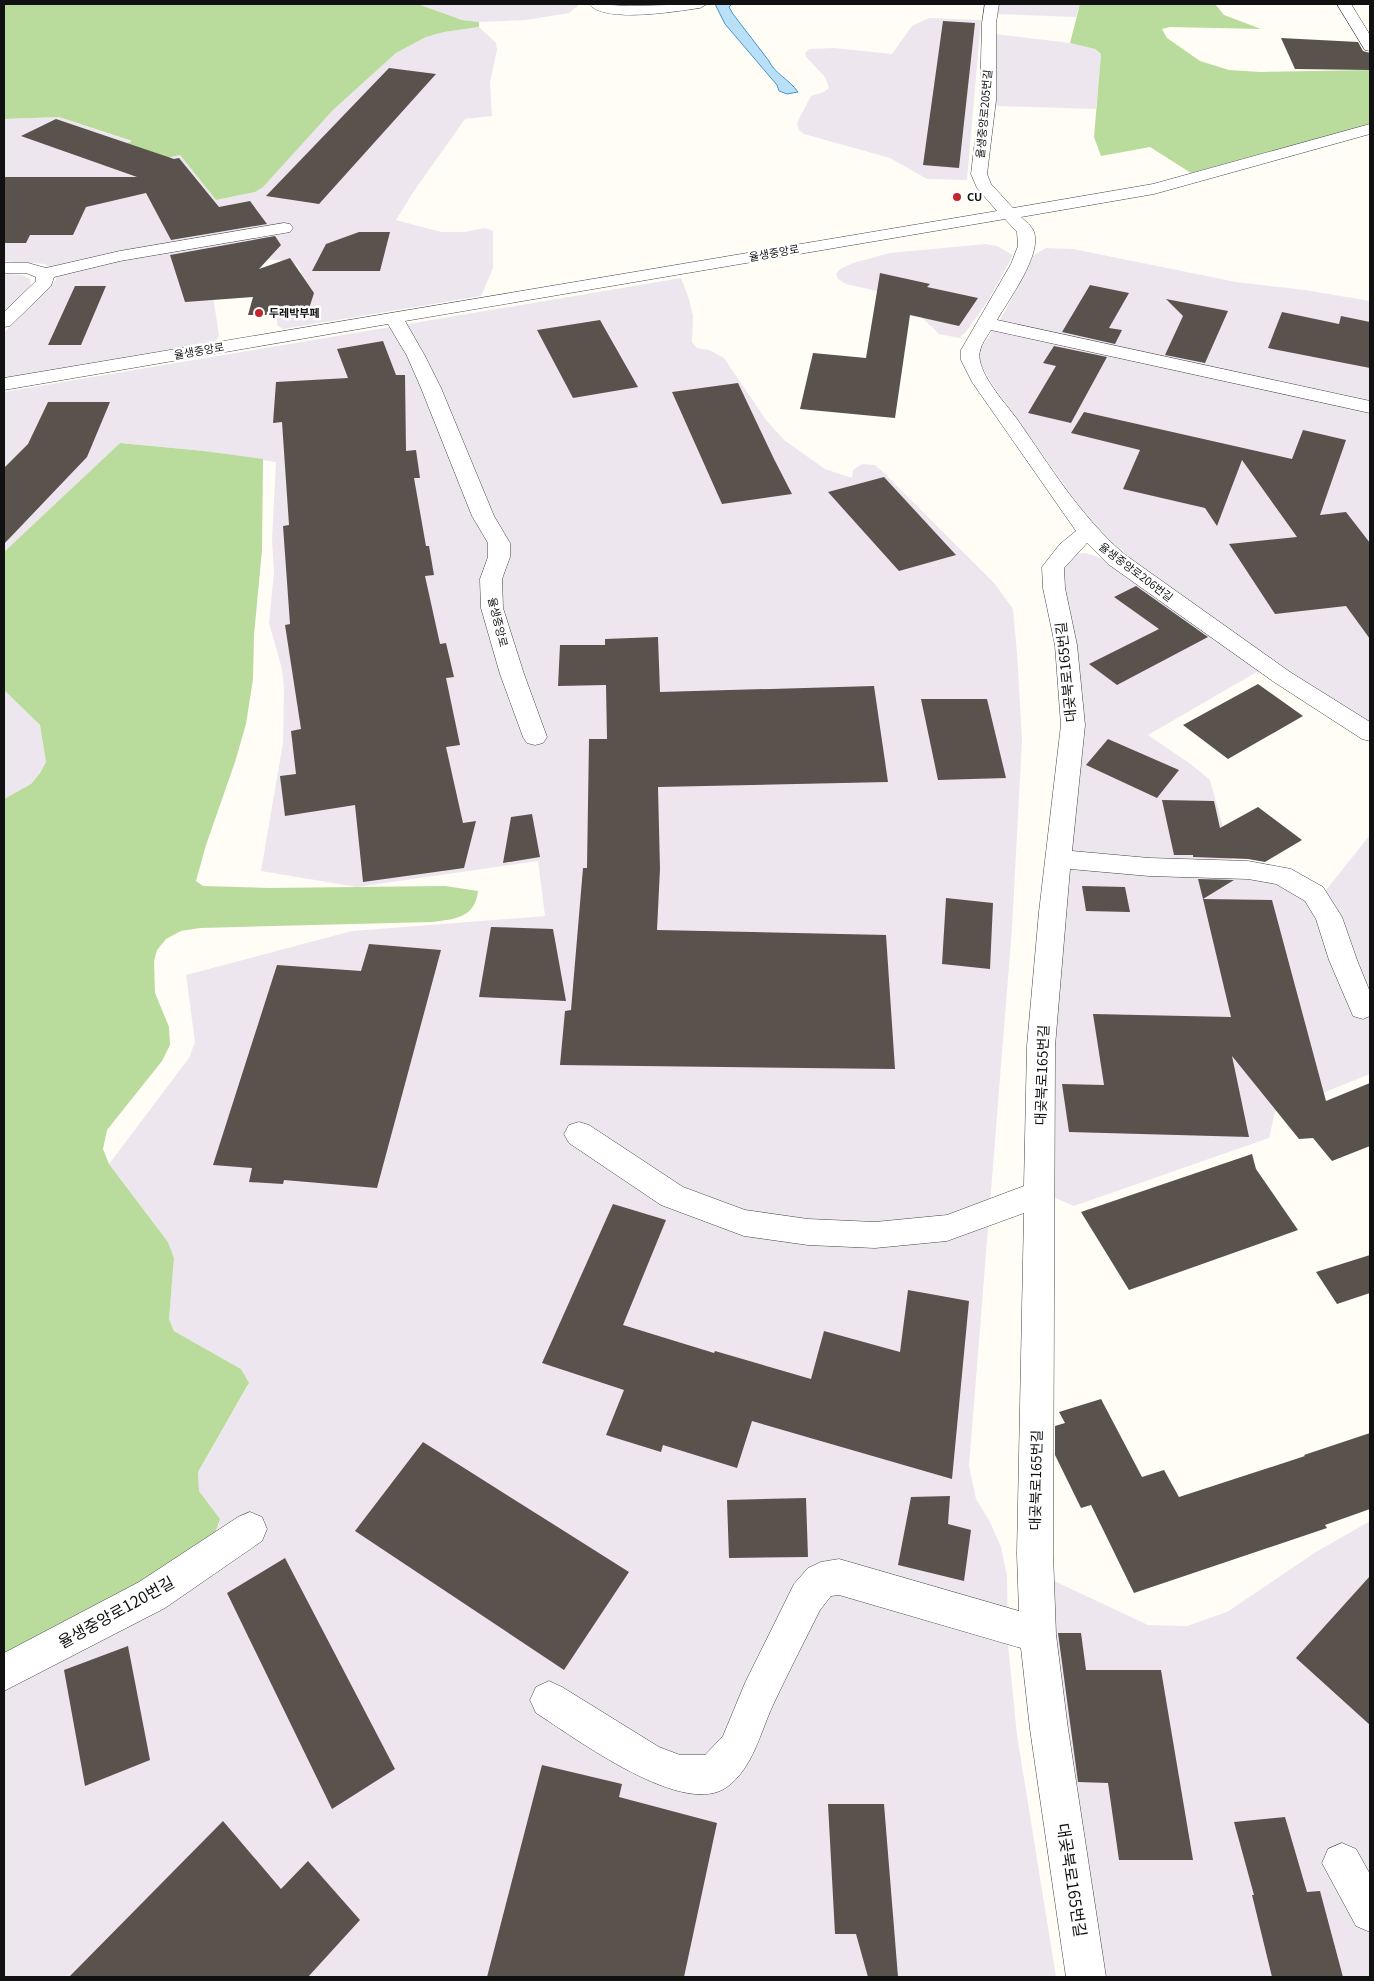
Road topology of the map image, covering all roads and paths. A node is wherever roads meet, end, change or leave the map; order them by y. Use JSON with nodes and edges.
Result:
{"nodes":[{"id":1,"x":596,"y":4,"type":"edge"},
{"id":2,"x":700,"y":4,"type":"edge"},
{"id":3,"x":992,"y":4,"type":"edge"},
{"id":4,"x":1344,"y":4,"type":"edge"},
{"id":5,"x":1370,"y":47,"type":"edge"},
{"id":6,"x":1370,"y":128,"type":"edge"},
{"id":7,"x":1009,"y":213,"type":"junction"},
{"id":8,"x":284,"y":228,"type":"dead end"},
{"id":9,"x":4,"y":268,"type":"edge"},
{"id":10,"x":44,"y":274,"type":"junction"},
{"id":11,"x":394,"y":318,"type":"junction"},
{"id":12,"x":4,"y":322,"type":"edge"},
{"id":13,"x":986,"y":323,"type":"junction"},
{"id":14,"x":4,"y":384,"type":"edge"},
{"id":15,"x":1370,"y":407,"type":"edge"},
{"id":16,"x":1087,"y":532,"type":"junction"},
{"id":17,"x":1370,"y":733,"type":"edge"},
{"id":18,"x":535,"y":737,"type":"dead end"},
{"id":19,"x":1058,"y":859,"type":"junction"},
{"id":20,"x":1363,"y":1008,"type":"dead end"},
{"id":21,"x":579,"y":1134,"type":"dead end"},
{"id":22,"x":1040,"y":1194,"type":"junction"},
{"id":23,"x":250,"y":1529,"type":"dead end"},
{"id":24,"x":1038,"y":1635,"type":"junction"},
{"id":25,"x":4,"y":1673,"type":"edge"},
{"id":26,"x":549,"y":1700,"type":"dead end"},
{"id":27,"x":1342,"y":1863,"type":"dead end"},
{"id":28,"x":1370,"y":1912,"type":"edge"},
{"id":29,"x":1086,"y":1977,"type":"edge"}],
"edges":[{"from":1,"to":2,"type":"street"},
{"from":3,"to":7,"type":"street","name":"율생중앙로205번길"},
{"from":4,"to":5,"type":"street"},
{"from":6,"to":7,"type":"street","name":"율생중앙로"},
{"from":7,"to":11,"type":"street","name":"율생중앙로"},
{"from":7,"to":13,"type":"street","name":"율생중앙로206번길"},
{"from":8,"to":10,"type":"street"},
{"from":9,"to":10,"type":"street"},
{"from":10,"to":12,"type":"street"},
{"from":11,"to":14,"type":"street","name":"율생중앙로"},
{"from":11,"to":18,"type":"street","name":"율생중앙로"},
{"from":13,"to":15,"type":"street"},
{"from":13,"to":16,"type":"street","name":"율생중앙로206번길"},
{"from":16,"to":17,"type":"street","name":"율생중앙로206번길"},
{"from":16,"to":19,"type":"street","name":"대곶북로165번길"},
{"from":19,"to":20,"type":"street"},
{"from":19,"to":22,"type":"street","name":"대곶북로165번길"},
{"from":21,"to":22,"type":"street"},
{"from":22,"to":24,"type":"street","name":"대곶북로165번길"},
{"from":23,"to":25,"type":"street","name":"율생중앙로120번길"},
{"from":24,"to":26,"type":"street"},
{"from":24,"to":29,"type":"street","name":"대곶북로165번길"},
{"from":27,"to":28,"type":"street"}]}
